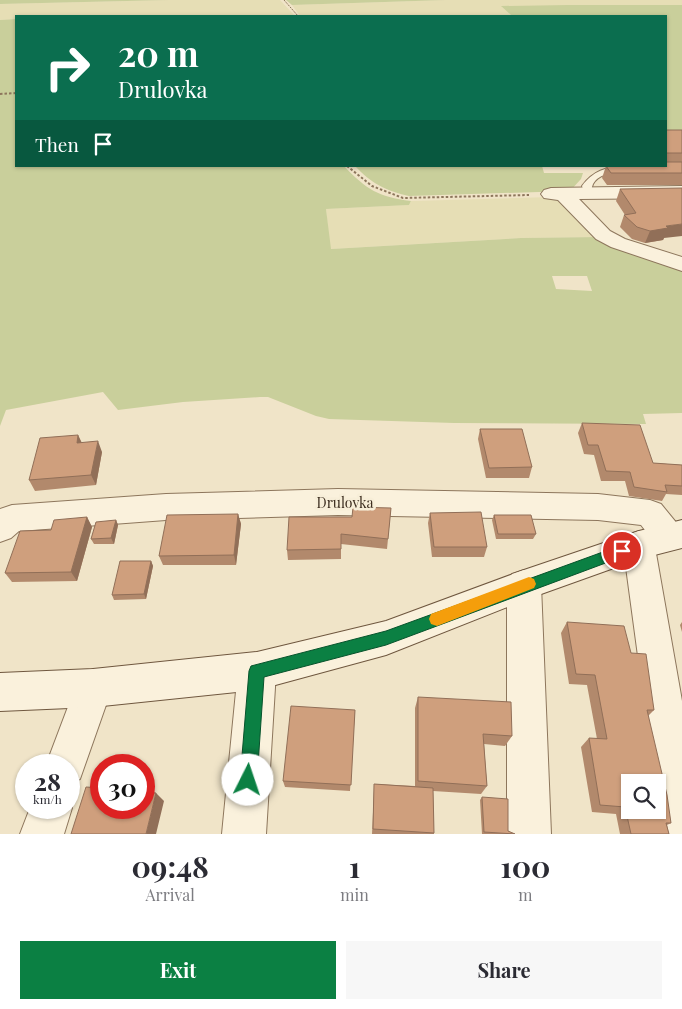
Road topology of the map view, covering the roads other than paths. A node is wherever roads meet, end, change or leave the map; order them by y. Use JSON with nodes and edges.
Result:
{"nodes":[{"id":1,"x":633,"y":169,"type":"edge"},
{"id":2,"x":682,"y":192,"type":"edge"},
{"id":3,"x":588,"y":194,"type":"junction"},
{"id":4,"x":677,"y":257,"type":"edge"},
{"id":5,"x":6,"y":523,"type":"edge"},
{"id":6,"x":663,"y":538,"type":"edge"},
{"id":7,"x":524,"y":585,"type":"junction"},
{"id":8,"x":257,"y":671,"type":"junction"},
{"id":9,"x":93,"y":688,"type":"junction"},
{"id":10,"x":0,"y":692,"type":"edge"},
{"id":11,"x":70,"y":754,"type":"edge"},
{"id":12,"x":47,"y":819,"type":"edge"},
{"id":13,"x":682,"y":826,"type":"edge"},
{"id":14,"x":42,"y":834,"type":"edge"},
{"id":15,"x":244,"y":834,"type":"edge"},
{"id":16,"x":529,"y":834,"type":"edge"}],
"edges":[{"from":1,"to":3,"type":"lane"},
{"from":2,"to":3,"type":"street"},
{"from":3,"to":4,"type":"street"},
{"from":5,"to":6,"type":"street","name":"Drulovka"},
{"from":6,"to":7,"type":"street"},
{"from":6,"to":13,"type":"street","name":"Drulovka"},
{"from":7,"to":8,"type":"street"},
{"from":7,"to":16,"type":"street"},
{"from":8,"to":9,"type":"street"},
{"from":8,"to":15,"type":"street"},
{"from":9,"to":10,"type":"street"},
{"from":9,"to":11,"type":"street"},
{"from":12,"to":14,"type":"street"}]}
